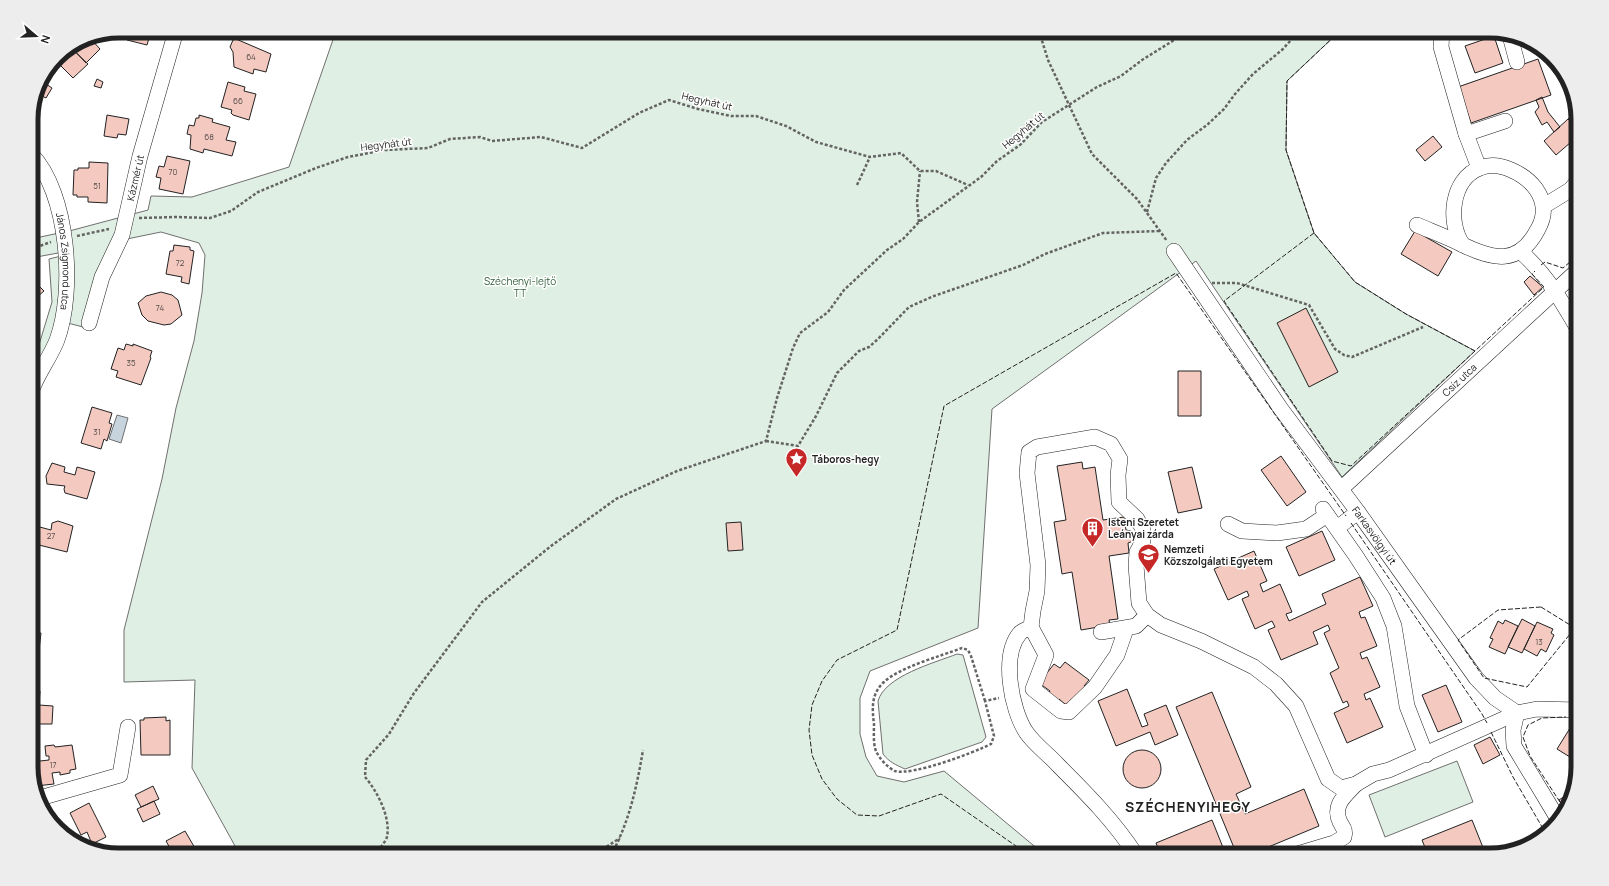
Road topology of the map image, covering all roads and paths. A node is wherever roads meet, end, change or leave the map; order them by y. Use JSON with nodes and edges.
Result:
{"nodes":[{"id":1,"x":174,"y":38,"type":"edge"},
{"id":2,"x":1041,"y":38,"type":"edge"},
{"id":3,"x":1177,"y":38,"type":"edge"},
{"id":4,"x":1293,"y":38,"type":"edge"},
{"id":5,"x":1442,"y":38,"type":"edge"},
{"id":6,"x":1511,"y":41,"type":"edge"},
{"id":7,"x":1517,"y":62,"type":"dead end"},
{"id":8,"x":1068,"y":106,"type":"junction"},
{"id":9,"x":1505,"y":121,"type":"dead end"},
{"id":10,"x":1466,"y":134,"type":"junction"},
{"id":11,"x":870,"y":157,"type":"junction"},
{"id":12,"x":38,"y":164,"type":"edge"},
{"id":13,"x":1479,"y":168,"type":"junction"},
{"id":14,"x":920,"y":171,"type":"junction"},
{"id":15,"x":857,"y":185,"type":"dead end"},
{"id":16,"x":969,"y":185,"type":"junction"},
{"id":17,"x":1571,"y":189,"type":"edge"},
{"id":18,"x":1544,"y":206,"type":"junction"},
{"id":19,"x":1146,"y":212,"type":"junction"},
{"id":20,"x":134,"y":217,"type":"junction"},
{"id":21,"x":919,"y":222,"type":"junction"},
{"id":22,"x":1417,"y":225,"type":"dead end"},
{"id":23,"x":1160,"y":231,"type":"junction"},
{"id":24,"x":65,"y":238,"type":"junction"},
{"id":25,"x":1463,"y":245,"type":"junction"},
{"id":26,"x":38,"y":247,"type":"edge"},
{"id":27,"x":1174,"y":251,"type":"joint"},
{"id":28,"x":1521,"y":252,"type":"junction"},
{"id":29,"x":1571,"y":276,"type":"edge"},
{"id":30,"x":1196,"y":283,"type":"junction"},
{"id":31,"x":1555,"y":290,"type":"junction"},
{"id":32,"x":1571,"y":317,"type":"edge"},
{"id":33,"x":90,"y":323,"type":"dead end"},
{"id":34,"x":1423,"y":327,"type":"dead end"},
{"id":35,"x":38,"y":378,"type":"edge"},
{"id":36,"x":766,"y":441,"type":"junction"},
{"id":37,"x":1341,"y":489,"type":"junction"},
{"id":38,"x":1358,"y":512,"type":"junction"},
{"id":39,"x":1228,"y":524,"type":"dead end"},
{"id":40,"x":1337,"y":528,"type":"junction"},
{"id":41,"x":1147,"y":615,"type":"junction"},
{"id":42,"x":1031,"y":627,"type":"junction"},
{"id":43,"x":1126,"y":629,"type":"junction"},
{"id":44,"x":1101,"y":632,"type":"dead end"},
{"id":45,"x":1013,"y":694,"type":"junction"},
{"id":46,"x":985,"y":701,"type":"junction"},
{"id":47,"x":1571,"y":710,"type":"edge"},
{"id":48,"x":1517,"y":714,"type":"junction"},
{"id":49,"x":128,"y":727,"type":"dead end"},
{"id":50,"x":642,"y":750,"type":"dead end"},
{"id":51,"x":1426,"y":755,"type":"junction"},
{"id":52,"x":1356,"y":784,"type":"junction"},
{"id":53,"x":44,"y":797,"type":"edge"},
{"id":54,"x":1555,"y":814,"type":"edge"},
{"id":55,"x":622,"y":836,"type":"junction"},
{"id":56,"x":379,"y":848,"type":"edge"},
{"id":57,"x":604,"y":848,"type":"edge"},
{"id":58,"x":615,"y":848,"type":"edge"},
{"id":59,"x":1131,"y":848,"type":"edge"},
{"id":60,"x":1317,"y":848,"type":"edge"}],
"edges":[{"from":1,"to":20,"type":"street","name":"Kázmér út"},
{"from":2,"to":8,"type":"path"},
{"from":3,"to":8,"type":"path","name":"Hegyhát út"},
{"from":4,"to":19,"type":"path"},
{"from":5,"to":10,"type":"street"},
{"from":6,"to":7,"type":"street"},
{"from":8,"to":16,"type":"path","name":"Hegyhát út"},
{"from":8,"to":19,"type":"path"},
{"from":9,"to":10,"type":"street"},
{"from":10,"to":13,"type":"street"},
{"from":11,"to":14,"type":"path","name":"Hegyhát út"},
{"from":11,"to":15,"type":"path"},
{"from":11,"to":20,"type":"path","name":"Hegyhát út"},
{"from":12,"to":24,"type":"street","name":"János Zsigmond utca"},
{"from":13,"to":18,"type":"street"},
{"from":13,"to":25,"type":"street"},
{"from":14,"to":16,"type":"path"},
{"from":14,"to":21,"type":"path"},
{"from":16,"to":21,"type":"path","name":"Hegyhát út"},
{"from":17,"to":18,"type":"street"},
{"from":18,"to":28,"type":"street"},
{"from":19,"to":23,"type":"path"},
{"from":20,"to":24,"type":"path"},
{"from":20,"to":33,"type":"street","name":"Kázmér út"},
{"from":21,"to":36,"type":"path","name":"Hegyhát út"},
{"from":22,"to":25,"type":"street"},
{"from":23,"to":27,"type":"path"},
{"from":23,"to":36,"type":"path"},
{"from":24,"to":26,"type":"path"},
{"from":24,"to":35,"type":"street","name":"János Zsigmond utca"},
{"from":25,"to":28,"type":"street"},
{"from":27,"to":30,"type":"street","name":"Farkasvölgyi út"},
{"from":28,"to":31,"type":"street"},
{"from":29,"to":31,"type":"street","name":"Csíz utca"},
{"from":30,"to":34,"type":"path"},
{"from":30,"to":37,"type":"street","name":"Farkasvölgyi út"},
{"from":31,"to":32,"type":"street"},
{"from":31,"to":37,"type":"street","name":"Csíz utca"},
{"from":36,"to":56,"type":"path"},
{"from":37,"to":38,"type":"street","name":"Farkasvölgyi út"},
{"from":38,"to":40,"type":"street"},
{"from":38,"to":48,"type":"street","name":"Farkasvölgyi út"},
{"from":39,"to":40,"type":"street"},
{"from":40,"to":51,"type":"street"},
{"from":41,"to":42,"type":"street"},
{"from":41,"to":43,"type":"street"},
{"from":41,"to":52,"type":"street"},
{"from":42,"to":43,"type":"street"},
{"from":42,"to":45,"type":"street"},
{"from":43,"to":44,"type":"street"},
{"from":45,"to":46,"type":"path"},
{"from":45,"to":59,"type":"street"},
{"from":46,"to":46,"type":"path"},
{"from":47,"to":48,"type":"street"},
{"from":48,"to":51,"type":"street"},
{"from":48,"to":54,"type":"street"},
{"from":49,"to":53,"type":"street"},
{"from":50,"to":55,"type":"path"},
{"from":51,"to":52,"type":"street"},
{"from":52,"to":60,"type":"street"},
{"from":55,"to":57,"type":"path"},
{"from":55,"to":58,"type":"path"}]}
